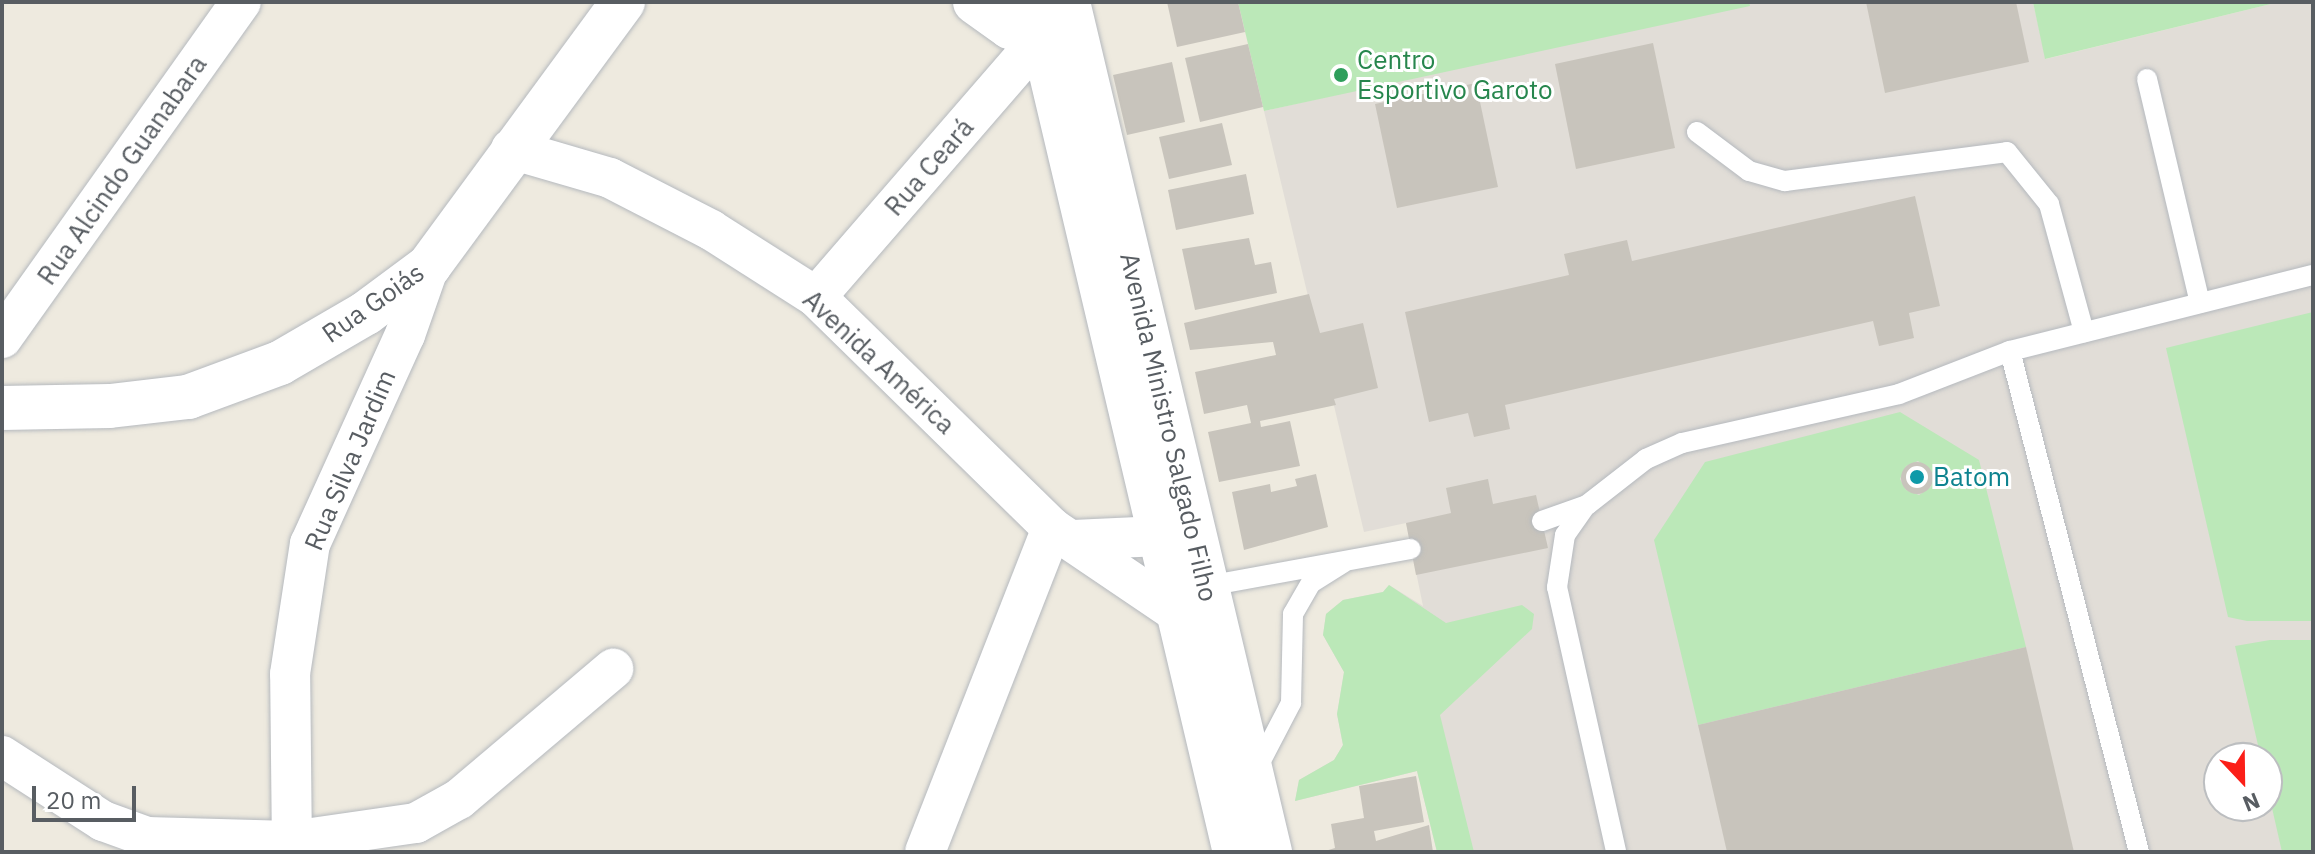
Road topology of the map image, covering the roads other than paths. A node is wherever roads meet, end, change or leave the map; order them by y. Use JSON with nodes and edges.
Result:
{"nodes":[{"id":1,"x":241,"y":2,"type":"edge"},
{"id":2,"x":623,"y":2,"type":"edge"},
{"id":3,"x":975,"y":2,"type":"edge"},
{"id":4,"x":1054,"y":18,"type":"edge"},
{"id":5,"x":2147,"y":79,"type":"dead end"},
{"id":6,"x":1697,"y":132,"type":"dead end"},
{"id":7,"x":511,"y":149,"type":"junction"},
{"id":8,"x":429,"y":266,"type":"junction"},
{"id":9,"x":2313,"y":275,"type":"edge"},
{"id":10,"x":816,"y":297,"type":"junction"},
{"id":11,"x":2200,"y":303,"type":"junction"},
{"id":12,"x":2084,"y":332,"type":"junction"},
{"id":13,"x":2,"y":338,"type":"edge"},
{"id":14,"x":2010,"y":351,"type":"junction"},
{"id":15,"x":2,"y":408,"type":"edge"},
{"id":16,"x":1587,"y":505,"type":"junction"},
{"id":17,"x":1542,"y":521,"type":"dead end"},
{"id":18,"x":1177,"y":531,"type":"junction"},
{"id":19,"x":1063,"y":534,"type":"junction"},
{"id":20,"x":1411,"y":549,"type":"dead end"},
{"id":21,"x":1343,"y":563,"type":"junction"},
{"id":22,"x":1199,"y":602,"type":"junction"},
{"id":23,"x":613,"y":669,"type":"dead end"},
{"id":24,"x":2,"y":756,"type":"edge"},
{"id":25,"x":1252,"y":777,"type":"junction"},
{"id":26,"x":1245,"y":845,"type":"edge"},
{"id":27,"x":292,"y":846,"type":"edge"},
{"id":28,"x":925,"y":852,"type":"edge"},
{"id":29,"x":1616,"y":852,"type":"edge"},
{"id":30,"x":2139,"y":852,"type":"edge"}],
"edges":[{"from":1,"to":13,"type":"street","name":"Rua Alcindo Guanabara"},
{"from":2,"to":7,"type":"main road","name":"Rua Goiás"},
{"from":3,"to":4,"type":"main road"},
{"from":4,"to":10,"type":"street","name":"Rua Ceará"},
{"from":4,"to":18,"type":"main road","name":"Avenida Ministro Salgado Filho"},
{"from":5,"to":11,"type":"lane"},
{"from":6,"to":12,"type":"lane"},
{"from":7,"to":8,"type":"main road","name":"Rua Goiás"},
{"from":7,"to":10,"type":"street","name":"Avenida América"},
{"from":8,"to":15,"type":"main road","name":"Rua Goiás"},
{"from":8,"to":27,"type":"street","name":"Rua Silva Jardim"},
{"from":9,"to":11,"type":"lane"},
{"from":10,"to":19,"type":"street","name":"Avenida América"},
{"from":11,"to":12,"type":"lane"},
{"from":12,"to":14,"type":"lane"},
{"from":14,"to":16,"type":"lane"},
{"from":14,"to":30,"type":"lane"},
{"from":16,"to":17,"type":"lane"},
{"from":16,"to":29,"type":"lane"},
{"from":18,"to":19,"type":"street"},
{"from":18,"to":22,"type":"main road","name":"Avenida Ministro Salgado Filho"},
{"from":19,"to":22,"type":"street","name":"Avenida América"},
{"from":19,"to":28,"type":"street"},
{"from":20,"to":21,"type":"lane"},
{"from":21,"to":22,"type":"lane"},
{"from":21,"to":25,"type":"lane"},
{"from":22,"to":25,"type":"main road","name":"Avenida Ministro Salgado Filho"},
{"from":22,"to":26,"type":"main road","name":"Avenida Ministro Salgado Filho"},
{"from":23,"to":27,"type":"street"},
{"from":24,"to":27,"type":"street"},
{"from":25,"to":26,"type":"main road","name":"Avenida Ministro Salgado Filho"}]}
